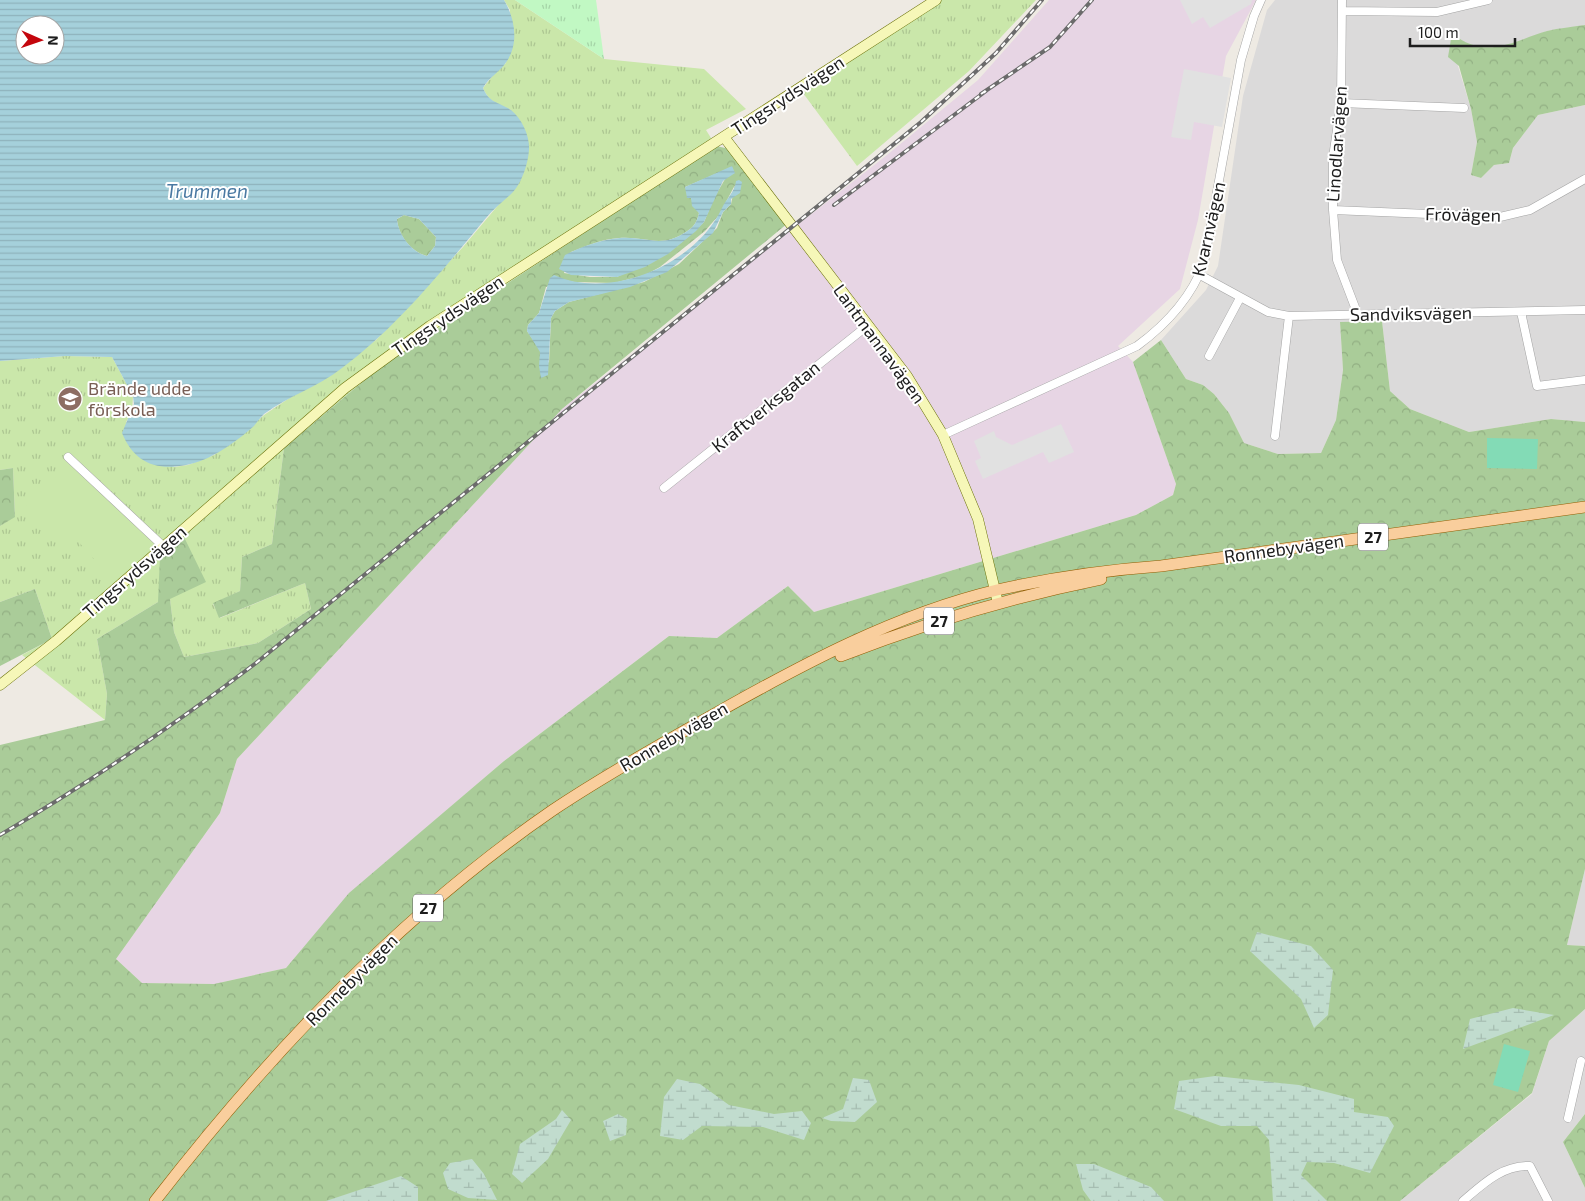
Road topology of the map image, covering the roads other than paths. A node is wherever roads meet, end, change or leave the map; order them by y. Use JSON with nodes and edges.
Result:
{"nodes":[{"id":1,"x":936,"y":0,"type":"edge"},
{"id":2,"x":1261,"y":0,"type":"edge"},
{"id":3,"x":1342,"y":0,"type":"edge"},
{"id":4,"x":1448,"y":0,"type":"edge"},
{"id":5,"x":1488,"y":0,"type":"edge"},
{"id":6,"x":1452,"y":9,"type":"junction"},
{"id":7,"x":1342,"y":11,"type":"junction"},
{"id":8,"x":1342,"y":103,"type":"junction"},
{"id":9,"x":1464,"y":108,"type":"dead end"},
{"id":10,"x":724,"y":137,"type":"junction"},
{"id":11,"x":1585,"y":179,"type":"edge"},
{"id":12,"x":1333,"y":210,"type":"junction"},
{"id":13,"x":1200,"y":275,"type":"junction"},
{"id":14,"x":1240,"y":298,"type":"junction"},
{"id":15,"x":1585,"y":310,"type":"edge"},
{"id":16,"x":1521,"y":312,"type":"junction"},
{"id":17,"x":1358,"y":315,"type":"junction"},
{"id":18,"x":1289,"y":316,"type":"junction"},
{"id":19,"x":867,"y":326,"type":"junction"},
{"id":20,"x":1209,"y":356,"type":"dead end"},
{"id":21,"x":1585,"y":380,"type":"edge"},
{"id":22,"x":943,"y":435,"type":"junction"},
{"id":23,"x":1275,"y":436,"type":"dead end"},
{"id":24,"x":68,"y":457,"type":"dead end"},
{"id":25,"x":664,"y":488,"type":"dead end"},
{"id":26,"x":1585,"y":507,"type":"edge"},
{"id":27,"x":164,"y":547,"type":"junction"},
{"id":28,"x":1161,"y":566,"type":"junction"},
{"id":29,"x":995,"y":591,"type":"junction"},
{"id":30,"x":998,"y":603,"type":"junction"},
{"id":31,"x":0,"y":685,"type":"edge"},
{"id":32,"x":762,"y":687,"type":"junction"},
{"id":33,"x":1584,"y":1061,"type":"edge"},
{"id":34,"x":1568,"y":1118,"type":"dead end"},
{"id":35,"x":155,"y":1201,"type":"edge"},
{"id":36,"x":1463,"y":1201,"type":"edge"},
{"id":37,"x":1548,"y":1201,"type":"edge"}],
"edges":[{"from":1,"to":10,"type":"street","name":"Tingsrydsvägen"},
{"from":2,"to":13,"type":"street","name":"Kvarnvägen"},
{"from":3,"to":7,"type":"street","name":"Linodlarvägen"},
{"from":4,"to":6,"type":"street"},
{"from":5,"to":6,"type":"street"},
{"from":6,"to":7,"type":"street"},
{"from":7,"to":8,"type":"street","name":"Linodlarvägen"},
{"from":8,"to":9,"type":"street"},
{"from":8,"to":12,"type":"street","name":"Linodlarvägen"},
{"from":10,"to":19,"type":"street","name":"Lantmannavägen"},
{"from":10,"to":27,"type":"street","name":"Tingsrydsvägen"},
{"from":11,"to":12,"type":"street","name":"Frövägen"},
{"from":12,"to":17,"type":"street","name":"Linodlarvägen"},
{"from":13,"to":14,"type":"street","name":"Sandviksvägen"},
{"from":13,"to":22,"type":"street","name":"Kvarnvägen"},
{"from":14,"to":18,"type":"street","name":"Sandviksvägen"},
{"from":14,"to":20,"type":"street"},
{"from":15,"to":16,"type":"street","name":"Sandviksvägen"},
{"from":16,"to":17,"type":"street","name":"Sandviksvägen"},
{"from":16,"to":21,"type":"street"},
{"from":17,"to":18,"type":"street","name":"Sandviksvägen"},
{"from":18,"to":23,"type":"street"},
{"from":19,"to":22,"type":"street","name":"Lantmannavägen"},
{"from":19,"to":25,"type":"street","name":"Kraftverksgatan"},
{"from":22,"to":29,"type":"street","name":"Lantmannavägen"},
{"from":24,"to":27,"type":"street"},
{"from":26,"to":28,"type":"main road","name":"Ronnebyvägen","number":"27"},
{"from":27,"to":31,"type":"street","name":"Tingsrydsvägen"},
{"from":28,"to":29,"type":"main road","name":"Ronnebyvägen","number":"27"},
{"from":28,"to":30,"type":"main road","name":"Ronnebyvägen","number":"27"},
{"from":29,"to":30,"type":"street","name":"Lantmannavägen"},
{"from":29,"to":32,"type":"main road","name":"Ronnebyvägen","number":"27"},
{"from":30,"to":32,"type":"main road","name":"Ronnebyvägen","number":"27"},
{"from":32,"to":35,"type":"main road","name":"Ronnebyvägen","number":"27"},
{"from":33,"to":34,"type":"street"},
{"from":36,"to":37,"type":"street"}]}
